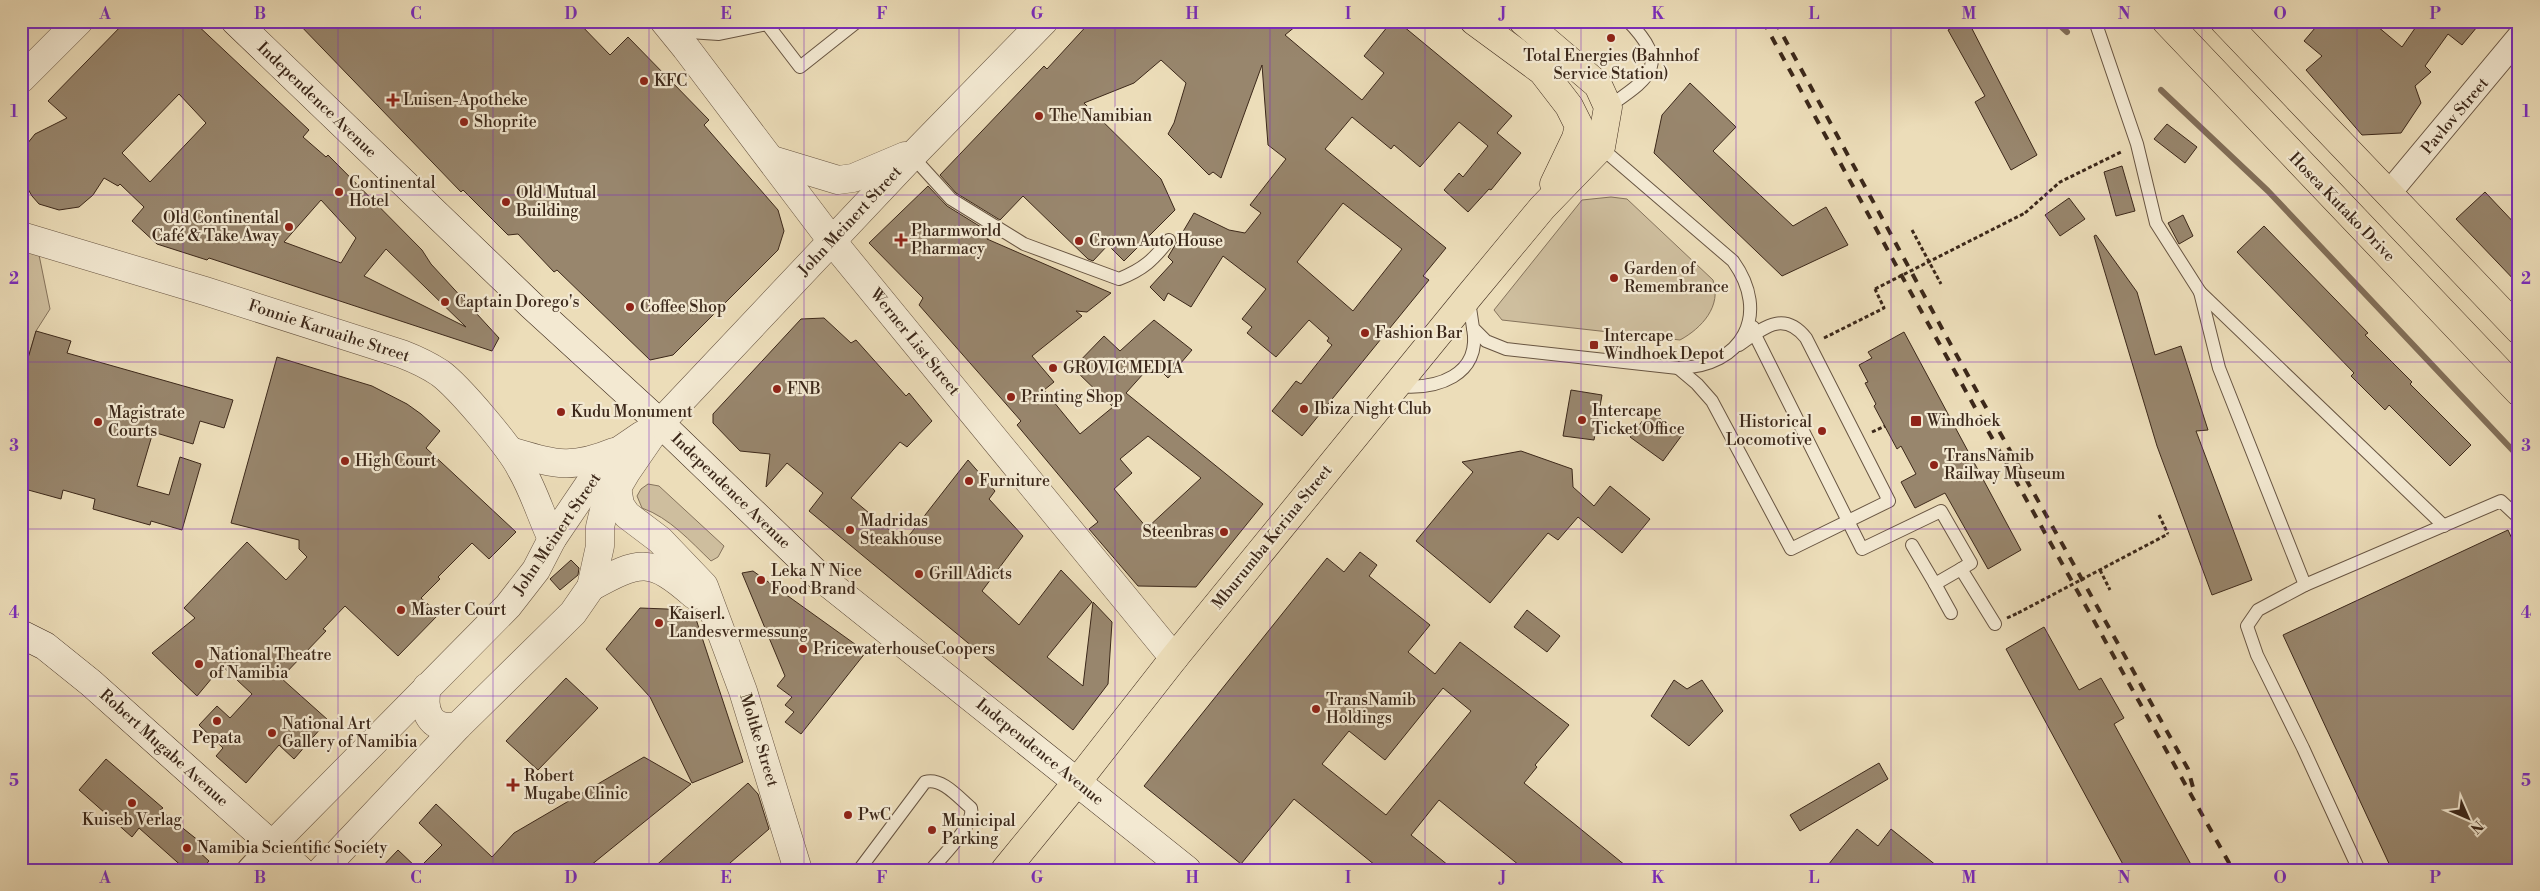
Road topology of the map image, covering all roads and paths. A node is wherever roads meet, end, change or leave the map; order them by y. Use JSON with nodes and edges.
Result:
{"nodes":[{"id":1,"x":79,"y":21,"type":"edge"},
{"id":2,"x":235,"y":21,"type":"edge"},
{"id":3,"x":858,"y":21,"type":"edge"},
{"id":4,"x":1044,"y":21,"type":"edge"},
{"id":5,"x":1474,"y":21,"type":"edge"},
{"id":6,"x":1523,"y":21,"type":"edge"},
{"id":7,"x":1628,"y":21,"type":"edge"},
{"id":8,"x":2095,"y":21,"type":"edge"},
{"id":9,"x":2166,"y":21,"type":"edge"},
{"id":10,"x":2224,"y":21,"type":"edge"},
{"id":11,"x":668,"y":26,"type":"edge"},
{"id":12,"x":2519,"y":37,"type":"edge"},
{"id":13,"x":21,"y":79,"type":"edge"},
{"id":14,"x":1608,"y":107,"type":"junction"},
{"id":15,"x":1588,"y":142,"type":"junction"},
{"id":16,"x":2137,"y":144,"type":"junction"},
{"id":17,"x":915,"y":153,"type":"junction"},
{"id":18,"x":772,"y":160,"type":"junction"},
{"id":19,"x":2389,"y":193,"type":"junction"},
{"id":20,"x":1912,"y":230,"type":"dead end"},
{"id":21,"x":21,"y":236,"type":"edge"},
{"id":22,"x":1169,"y":240,"type":"dead end"},
{"id":23,"x":832,"y":241,"type":"junction"},
{"id":24,"x":1930,"y":262,"type":"junction"},
{"id":25,"x":1941,"y":284,"type":"dead end"},
{"id":26,"x":2200,"y":292,"type":"junction"},
{"id":27,"x":1469,"y":296,"type":"junction"},
{"id":28,"x":1750,"y":315,"type":"junction"},
{"id":29,"x":1473,"y":328,"type":"junction"},
{"id":30,"x":2519,"y":330,"type":"edge"},
{"id":31,"x":1755,"y":334,"type":"junction"},
{"id":32,"x":1810,"y":344,"type":"junction"},
{"id":33,"x":1733,"y":350,"type":"junction"},
{"id":34,"x":1678,"y":368,"type":"junction"},
{"id":35,"x":1396,"y":386,"type":"junction"},
{"id":36,"x":2519,"y":392,"type":"edge"},
{"id":37,"x":660,"y":423,"type":"junction"},
{"id":38,"x":510,"y":450,"type":"junction"},
{"id":39,"x":620,"y":450,"type":"junction"},
{"id":40,"x":617,"y":487,"type":"junction"},
{"id":41,"x":2159,"y":515,"type":"dead end"},
{"id":42,"x":2519,"y":518,"type":"edge"},
{"id":43,"x":1848,"y":521,"type":"junction"},
{"id":44,"x":2444,"y":526,"type":"junction"},
{"id":45,"x":552,"y":539,"type":"junction"},
{"id":46,"x":1912,"y":545,"type":"dead end"},
{"id":47,"x":1961,"y":569,"type":"junction"},
{"id":48,"x":2100,"y":570,"type":"junction"},
{"id":49,"x":1935,"y":584,"type":"junction"},
{"id":50,"x":2305,"y":585,"type":"junction"},
{"id":51,"x":591,"y":587,"type":"junction"},
{"id":52,"x":2110,"y":590,"type":"dead end"},
{"id":53,"x":714,"y":612,"type":"junction"},
{"id":54,"x":1951,"y":613,"type":"dead end"},
{"id":55,"x":2018,"y":613,"type":"dead end"},
{"id":56,"x":1995,"y":624,"type":"dead end"},
{"id":57,"x":21,"y":634,"type":"edge"},
{"id":58,"x":1174,"y":658,"type":"junction"},
{"id":59,"x":428,"y":687,"type":"junction"},
{"id":60,"x":458,"y":726,"type":"junction"},
{"id":61,"x":1078,"y":782,"type":"junction"},
{"id":62,"x":272,"y":845,"type":"junction"},
{"id":63,"x":249,"y":870,"type":"edge"},
{"id":64,"x":300,"y":870,"type":"edge"},
{"id":65,"x":322,"y":870,"type":"edge"},
{"id":66,"x":798,"y":870,"type":"edge"},
{"id":67,"x":859,"y":870,"type":"edge"},
{"id":68,"x":931,"y":870,"type":"edge"},
{"id":69,"x":1005,"y":870,"type":"edge"},
{"id":70,"x":1188,"y":870,"type":"edge"},
{"id":71,"x":2359,"y":870,"type":"edge"}],
"edges":[{"from":1,"to":13,"type":"street"},
{"from":2,"to":37,"type":"street","name":"Independence Avenue"},
{"from":3,"to":11,"type":"lane"},
{"from":4,"to":17,"type":"street","name":"John Meinert Street"},
{"from":5,"to":15,"type":"main road"},
{"from":6,"to":14,"type":"main road"},
{"from":7,"to":14,"type":"lane"},
{"from":8,"to":16,"type":"lane"},
{"from":9,"to":36,"type":"main road","name":"Hosea Kutako Drive"},
{"from":10,"to":19,"type":"main road"},
{"from":11,"to":18,"type":"street","name":"Werner List Street"},
{"from":12,"to":19,"type":"street","name":"Pavlov Street"},
{"from":14,"to":15,"type":"main road"},
{"from":15,"to":27,"type":"main road","name":"Mburumba Kerina Street"},
{"from":15,"to":28,"type":"lane"},
{"from":16,"to":24,"type":"path","bridge":true},
{"from":16,"to":26,"type":"lane"},
{"from":17,"to":18,"type":"street"},
{"from":17,"to":22,"type":"lane"},
{"from":17,"to":23,"type":"street","name":"John Meinert Street"},
{"from":18,"to":23,"type":"street","name":"Werner List Street"},
{"from":19,"to":30,"type":"main road"},
{"from":20,"to":24,"type":"path"},
{"from":21,"to":38,"type":"street","name":"Fonnie Karuaihe Street"},
{"from":23,"to":37,"type":"street","name":"John Meinert Street"},
{"from":23,"to":58,"type":"street","name":"Werner List Street"},
{"from":24,"to":25,"type":"path"},
{"from":24,"to":32,"type":"path","bridge":true},
{"from":26,"to":44,"type":"lane"},
{"from":26,"to":50,"type":"lane"},
{"from":27,"to":29,"type":"lane"},
{"from":27,"to":35,"type":"main road","name":"Mburumba Kerina Street"},
{"from":28,"to":31,"type":"lane"},
{"from":28,"to":33,"type":"lane"},
{"from":29,"to":34,"type":"lane"},
{"from":29,"to":35,"type":"lane"},
{"from":31,"to":32,"type":"lane"},
{"from":31,"to":33,"type":"lane"},
{"from":31,"to":43,"type":"lane"},
{"from":32,"to":43,"type":"lane"},
{"from":33,"to":34,"type":"lane"},
{"from":34,"to":43,"type":"lane"},
{"from":35,"to":58,"type":"main road","name":"Mburumba Kerina Street"},
{"from":37,"to":39,"type":"street","name":"John Meinert Street"},
{"from":37,"to":40,"type":"street","name":"John Meinert Street"},
{"from":37,"to":61,"type":"street","name":"Independence Avenue"},
{"from":38,"to":39,"type":"street"},
{"from":38,"to":45,"type":"street","name":"Fonnie Karuaihe Street"},
{"from":39,"to":45,"type":"street","name":"John Meinert Street"},
{"from":40,"to":51,"type":"street","name":"John Meinert Street"},
{"from":40,"to":53,"type":"street","name":"Moltke Street"},
{"from":41,"to":48,"type":"path","bridge":true},
{"from":42,"to":44,"type":"lane"},
{"from":43,"to":47,"type":"lane"},
{"from":44,"to":50,"type":"lane"},
{"from":45,"to":59,"type":"street","name":"John Meinert Street"},
{"from":46,"to":49,"type":"lane"},
{"from":47,"to":49,"type":"lane"},
{"from":47,"to":56,"type":"lane"},
{"from":48,"to":52,"type":"path"},
{"from":48,"to":55,"type":"path","bridge":true},
{"from":49,"to":54,"type":"lane"},
{"from":50,"to":71,"type":"lane"},
{"from":51,"to":53,"type":"street"},
{"from":51,"to":60,"type":"street","name":"John Meinert Street"},
{"from":53,"to":66,"type":"street","name":"Moltke Street"},
{"from":57,"to":62,"type":"street","name":"Robert Mugabe Avenue"},
{"from":58,"to":61,"type":"main road","name":"Mburumba Kerina Street"},
{"from":59,"to":60,"type":"street"},
{"from":59,"to":62,"type":"street","name":"John Meinert Street"},
{"from":60,"to":65,"type":"street","name":"John Meinert Street"},
{"from":61,"to":69,"type":"main road","name":"Mburumba Kerina Street"},
{"from":61,"to":70,"type":"street","name":"Independence Avenue"},
{"from":62,"to":63,"type":"street"},
{"from":62,"to":64,"type":"street","name":"Robert Mugabe Avenue"},
{"from":67,"to":68,"type":"lane"}]}
